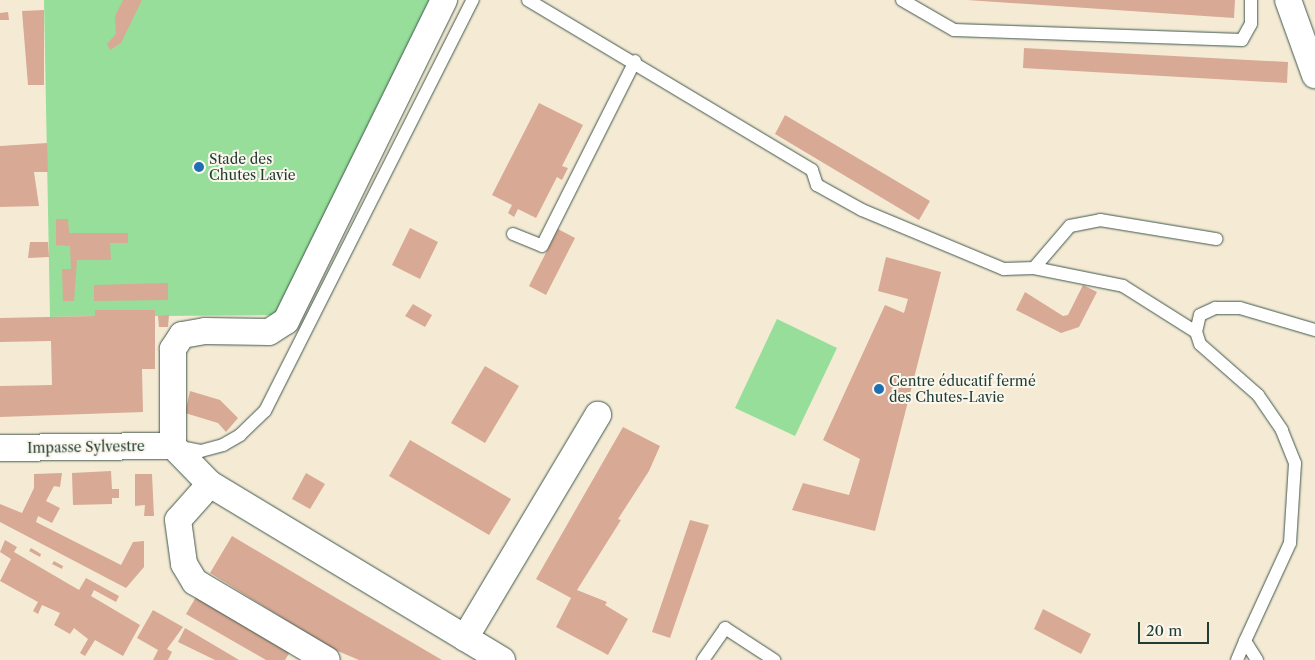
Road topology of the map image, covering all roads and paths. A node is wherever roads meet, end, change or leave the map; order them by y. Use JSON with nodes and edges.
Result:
{"nodes":[{"id":1,"x":444,"y":0,"type":"edge"},
{"id":2,"x":473,"y":0,"type":"edge"},
{"id":3,"x":528,"y":0,"type":"edge"},
{"id":4,"x":902,"y":0,"type":"edge"},
{"id":5,"x":1251,"y":0,"type":"edge"},
{"id":6,"x":1288,"y":0,"type":"edge"},
{"id":7,"x":635,"y":61,"type":"junction"},
{"id":8,"x":1315,"y":75,"type":"edge"},
{"id":9,"x":513,"y":234,"type":"dead end"},
{"id":10,"x":1216,"y":239,"type":"dead end"},
{"id":11,"x":1034,"y":268,"type":"junction"},
{"id":12,"x":1315,"y":330,"type":"edge"},
{"id":13,"x":1196,"y":332,"type":"junction"},
{"id":14,"x":598,"y":415,"type":"dead end"},
{"id":15,"x":173,"y":446,"type":"junction"},
{"id":16,"x":0,"y":448,"type":"edge"},
{"id":17,"x":210,"y":484,"type":"junction"},
{"id":18,"x":465,"y":638,"type":"junction"},
{"id":19,"x":1245,"y":641,"type":"junction"},
{"id":20,"x":327,"y":660,"type":"edge"},
{"id":21,"x":502,"y":660,"type":"edge"},
{"id":22,"x":704,"y":660,"type":"edge"},
{"id":23,"x":774,"y":660,"type":"edge"},
{"id":24,"x":1237,"y":660,"type":"edge"},
{"id":25,"x":1257,"y":660,"type":"edge"}],
"edges":[{"from":1,"to":15,"type":"street"},
{"from":2,"to":15,"type":"lane"},
{"from":3,"to":7,"type":"lane"},
{"from":4,"to":5,"type":"lane"},
{"from":6,"to":8,"type":"street"},
{"from":7,"to":9,"type":"lane"},
{"from":7,"to":11,"type":"lane"},
{"from":10,"to":11,"type":"lane"},
{"from":11,"to":13,"type":"lane"},
{"from":12,"to":13,"type":"lane"},
{"from":13,"to":19,"type":"lane"},
{"from":14,"to":18,"type":"street"},
{"from":15,"to":16,"type":"street","name":"Impasse Sylvestre"},
{"from":15,"to":17,"type":"street"},
{"from":17,"to":18,"type":"street"},
{"from":17,"to":20,"type":"street"},
{"from":18,"to":21,"type":"street"},
{"from":19,"to":24,"type":"lane"},
{"from":19,"to":25,"type":"lane"},
{"from":22,"to":23,"type":"lane"}]}
